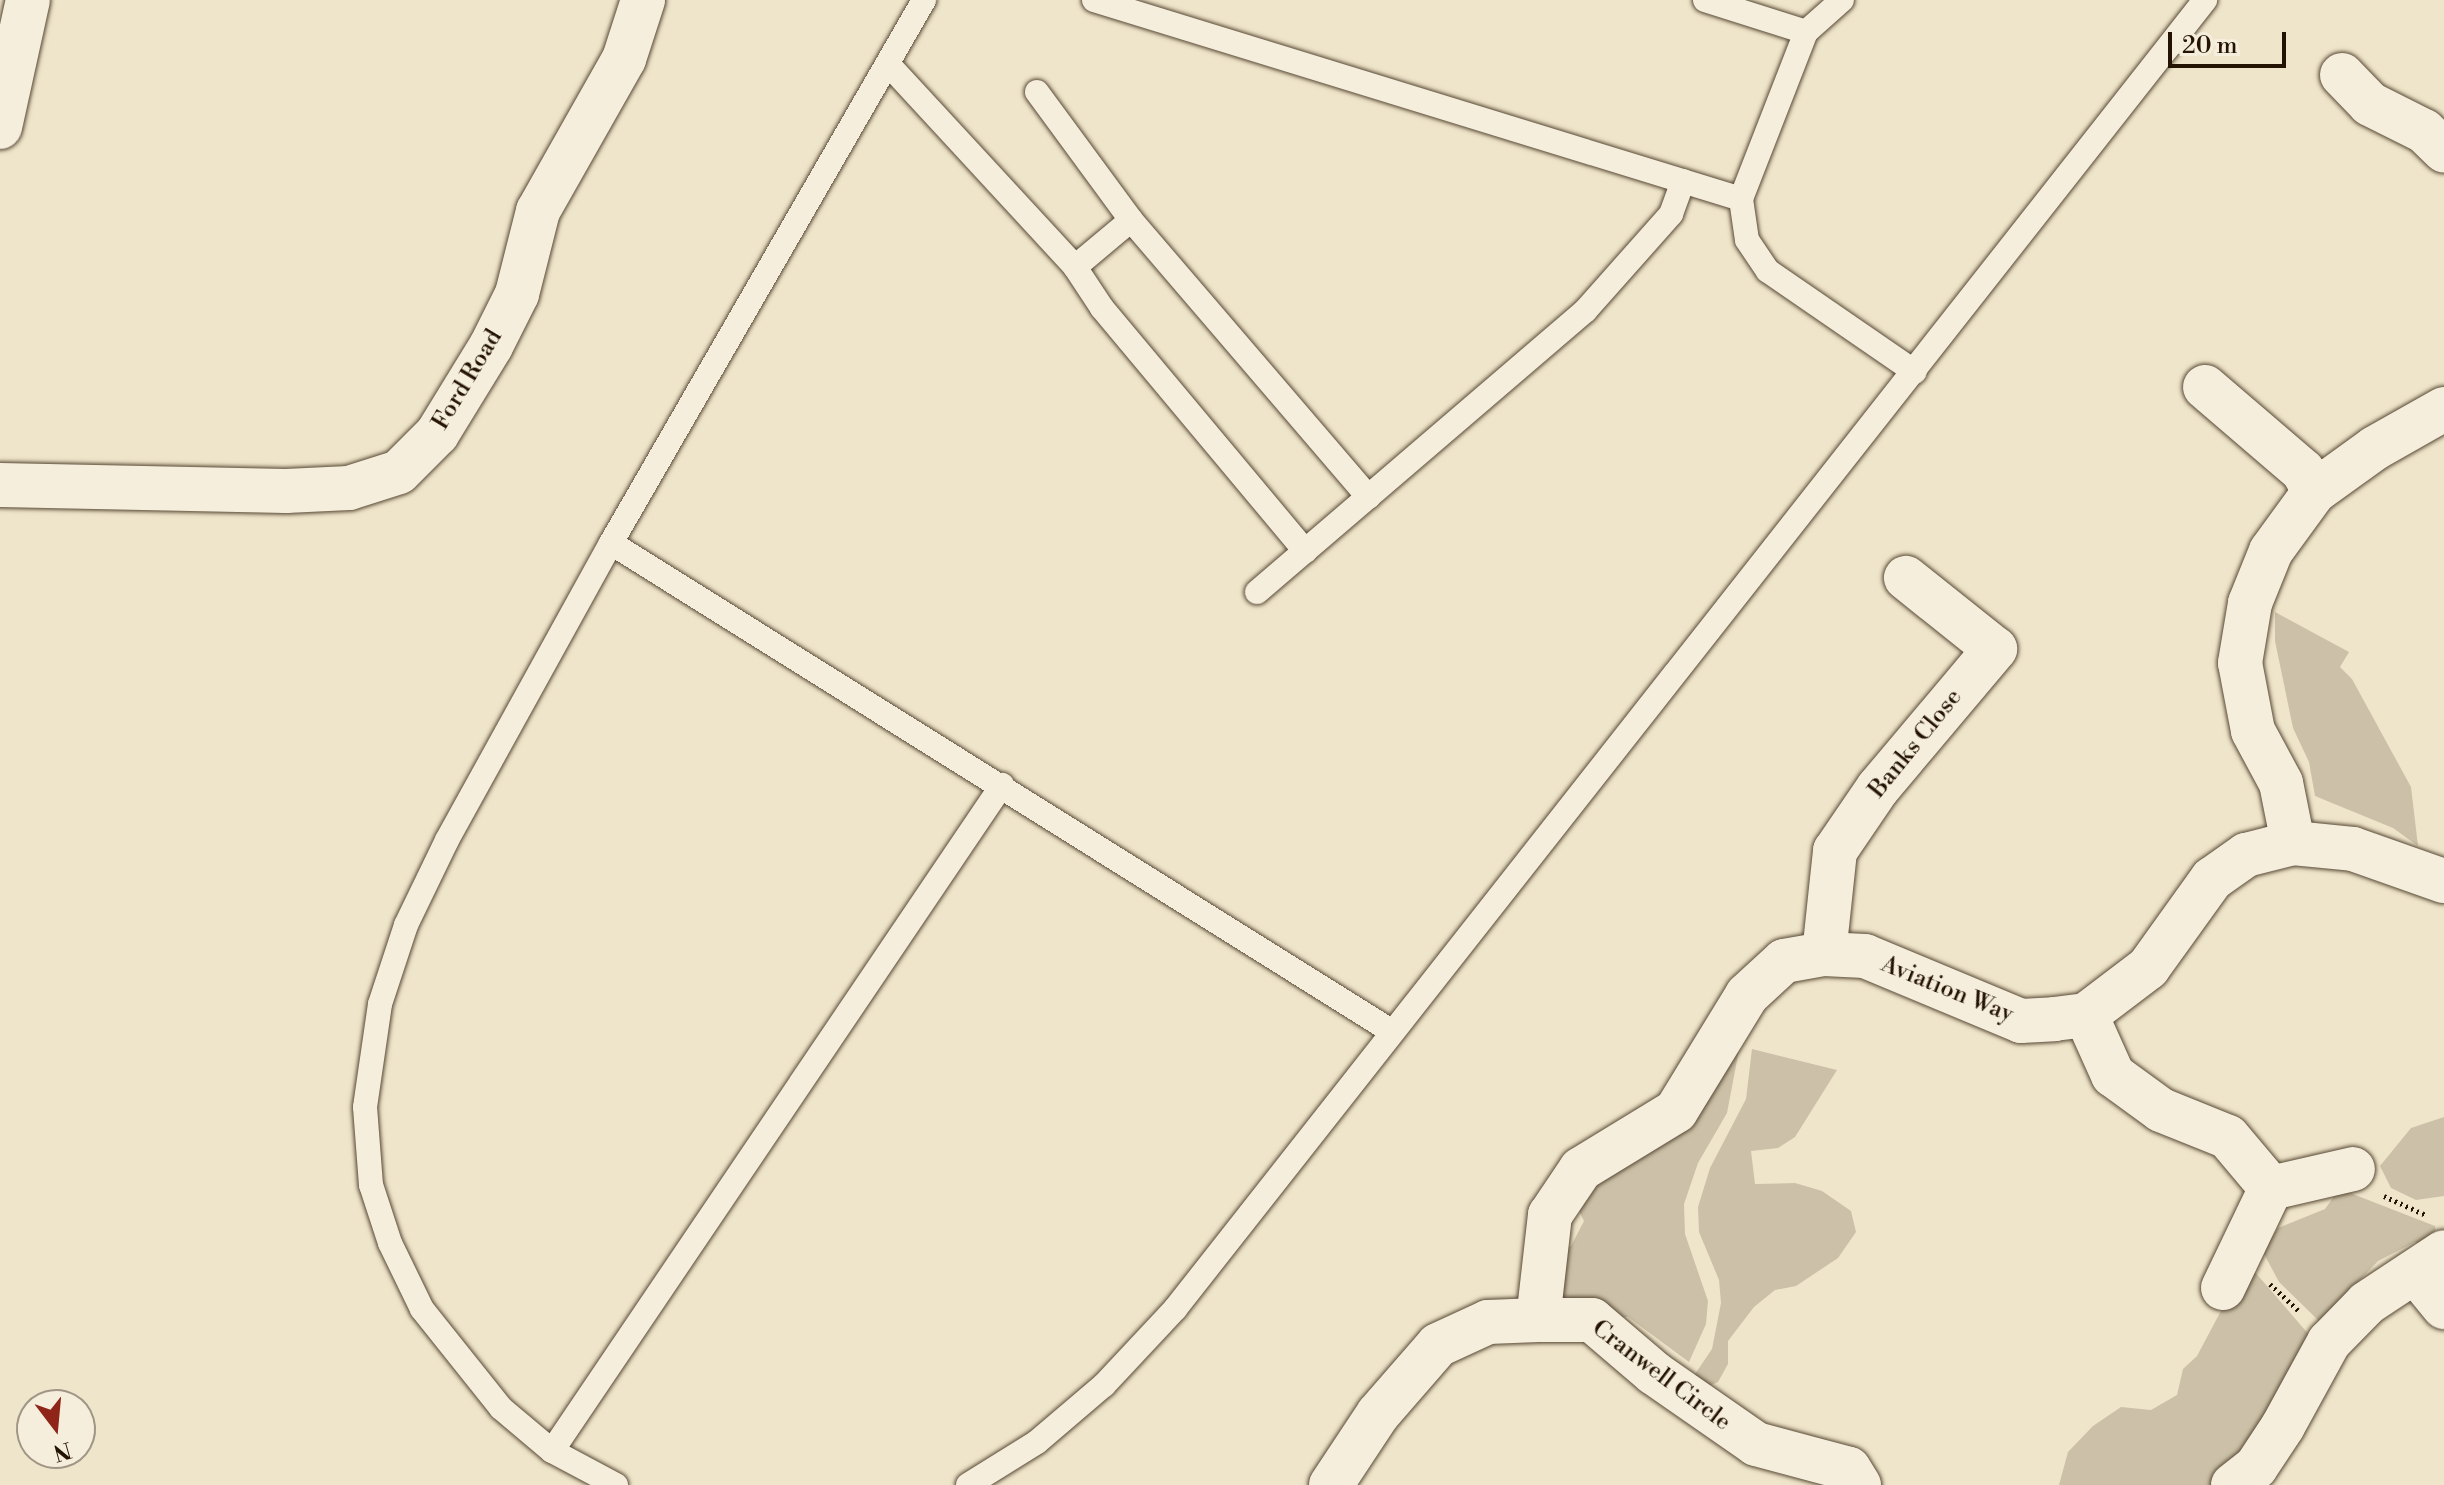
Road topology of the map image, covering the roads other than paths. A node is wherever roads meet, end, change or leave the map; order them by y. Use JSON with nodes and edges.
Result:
{"nodes":[{"id":1,"x":28,"y":0,"type":"edge"},
{"id":2,"x":643,"y":0,"type":"edge"},
{"id":3,"x":924,"y":0,"type":"edge"},
{"id":4,"x":1094,"y":0,"type":"edge"},
{"id":5,"x":1705,"y":0,"type":"edge"},
{"id":6,"x":1842,"y":0,"type":"edge"},
{"id":7,"x":2205,"y":0,"type":"edge"},
{"id":8,"x":1806,"y":32,"type":"junction"},
{"id":9,"x":888,"y":64,"type":"junction"},
{"id":10,"x":2342,"y":75,"type":"dead end"},
{"id":11,"x":1037,"y":92,"type":"dead end"},
{"id":12,"x":0,"y":127,"type":"edge"},
{"id":13,"x":2437,"y":130,"type":"edge"},
{"id":14,"x":1683,"y":181,"type":"junction"},
{"id":15,"x":1741,"y":199,"type":"junction"},
{"id":16,"x":1131,"y":220,"type":"junction"},
{"id":17,"x":1075,"y":267,"type":"junction"},
{"id":18,"x":1915,"y":372,"type":"junction"},
{"id":19,"x":2205,"y":387,"type":"dead end"},
{"id":20,"x":2444,"y":409,"type":"edge"},
{"id":21,"x":0,"y":485,"type":"edge"},
{"id":22,"x":2314,"y":492,"type":"junction"},
{"id":23,"x":1368,"y":497,"type":"junction"},
{"id":24,"x":611,"y":543,"type":"junction"},
{"id":25,"x":1305,"y":551,"type":"junction"},
{"id":26,"x":1906,"y":578,"type":"dead end"},
{"id":27,"x":1257,"y":592,"type":"dead end"},
{"id":28,"x":1002,"y":785,"type":"junction"},
{"id":29,"x":2293,"y":843,"type":"junction"},
{"id":30,"x":2444,"y":881,"type":"edge"},
{"id":31,"x":1824,"y":954,"type":"junction"},
{"id":32,"x":2086,"y":1015,"type":"junction"},
{"id":33,"x":1391,"y":1031,"type":"junction"},
{"id":34,"x":2353,"y":1169,"type":"road end"},
{"id":35,"x":2271,"y":1188,"type":"junction"},
{"id":36,"x":2431,"y":1248,"type":"edge"},
{"id":37,"x":2223,"y":1288,"type":"dead end"},
{"id":38,"x":2444,"y":1307,"type":"edge"},
{"id":39,"x":1538,"y":1320,"type":"junction"},
{"id":40,"x":552,"y":1451,"type":"junction"},
{"id":41,"x":616,"y":1485,"type":"edge"},
{"id":42,"x":968,"y":1485,"type":"edge"},
{"id":43,"x":1331,"y":1485,"type":"edge"},
{"id":44,"x":1859,"y":1485,"type":"edge"},
{"id":45,"x":2233,"y":1485,"type":"edge"}],
"edges":[{"from":1,"to":12,"type":"street"},
{"from":2,"to":21,"type":"street","name":"Ford Road"},
{"from":3,"to":9,"type":"lane"},
{"from":4,"to":14,"type":"lane"},
{"from":5,"to":8,"type":"lane"},
{"from":6,"to":8,"type":"lane"},
{"from":7,"to":18,"type":"lane"},
{"from":8,"to":15,"type":"lane"},
{"from":9,"to":17,"type":"lane"},
{"from":9,"to":24,"type":"lane"},
{"from":10,"to":13,"type":"street"},
{"from":11,"to":16,"type":"lane"},
{"from":14,"to":15,"type":"lane"},
{"from":14,"to":23,"type":"lane"},
{"from":15,"to":18,"type":"lane"},
{"from":16,"to":17,"type":"lane"},
{"from":16,"to":23,"type":"lane"},
{"from":17,"to":25,"type":"lane"},
{"from":18,"to":33,"type":"lane"},
{"from":19,"to":22,"type":"street"},
{"from":20,"to":22,"type":"street"},
{"from":22,"to":29,"type":"street"},
{"from":23,"to":25,"type":"lane"},
{"from":24,"to":28,"type":"lane"},
{"from":24,"to":40,"type":"lane"},
{"from":25,"to":27,"type":"lane"},
{"from":26,"to":31,"type":"street","name":"Banks Close"},
{"from":28,"to":33,"type":"lane"},
{"from":28,"to":40,"type":"lane"},
{"from":29,"to":30,"type":"street"},
{"from":29,"to":32,"type":"street"},
{"from":31,"to":32,"type":"street","name":"Aviation Way"},
{"from":31,"to":39,"type":"street","name":"Aviation Way"},
{"from":32,"to":35,"type":"street"},
{"from":33,"to":42,"type":"lane"},
{"from":34,"to":35,"type":"street"},
{"from":35,"to":37,"type":"street"},
{"from":36,"to":38,"type":"street"},
{"from":36,"to":45,"type":"street"},
{"from":39,"to":43,"type":"street","name":"Cranwell Circle"},
{"from":39,"to":44,"type":"street","name":"Cranwell Circle"},
{"from":40,"to":41,"type":"lane"}]}
